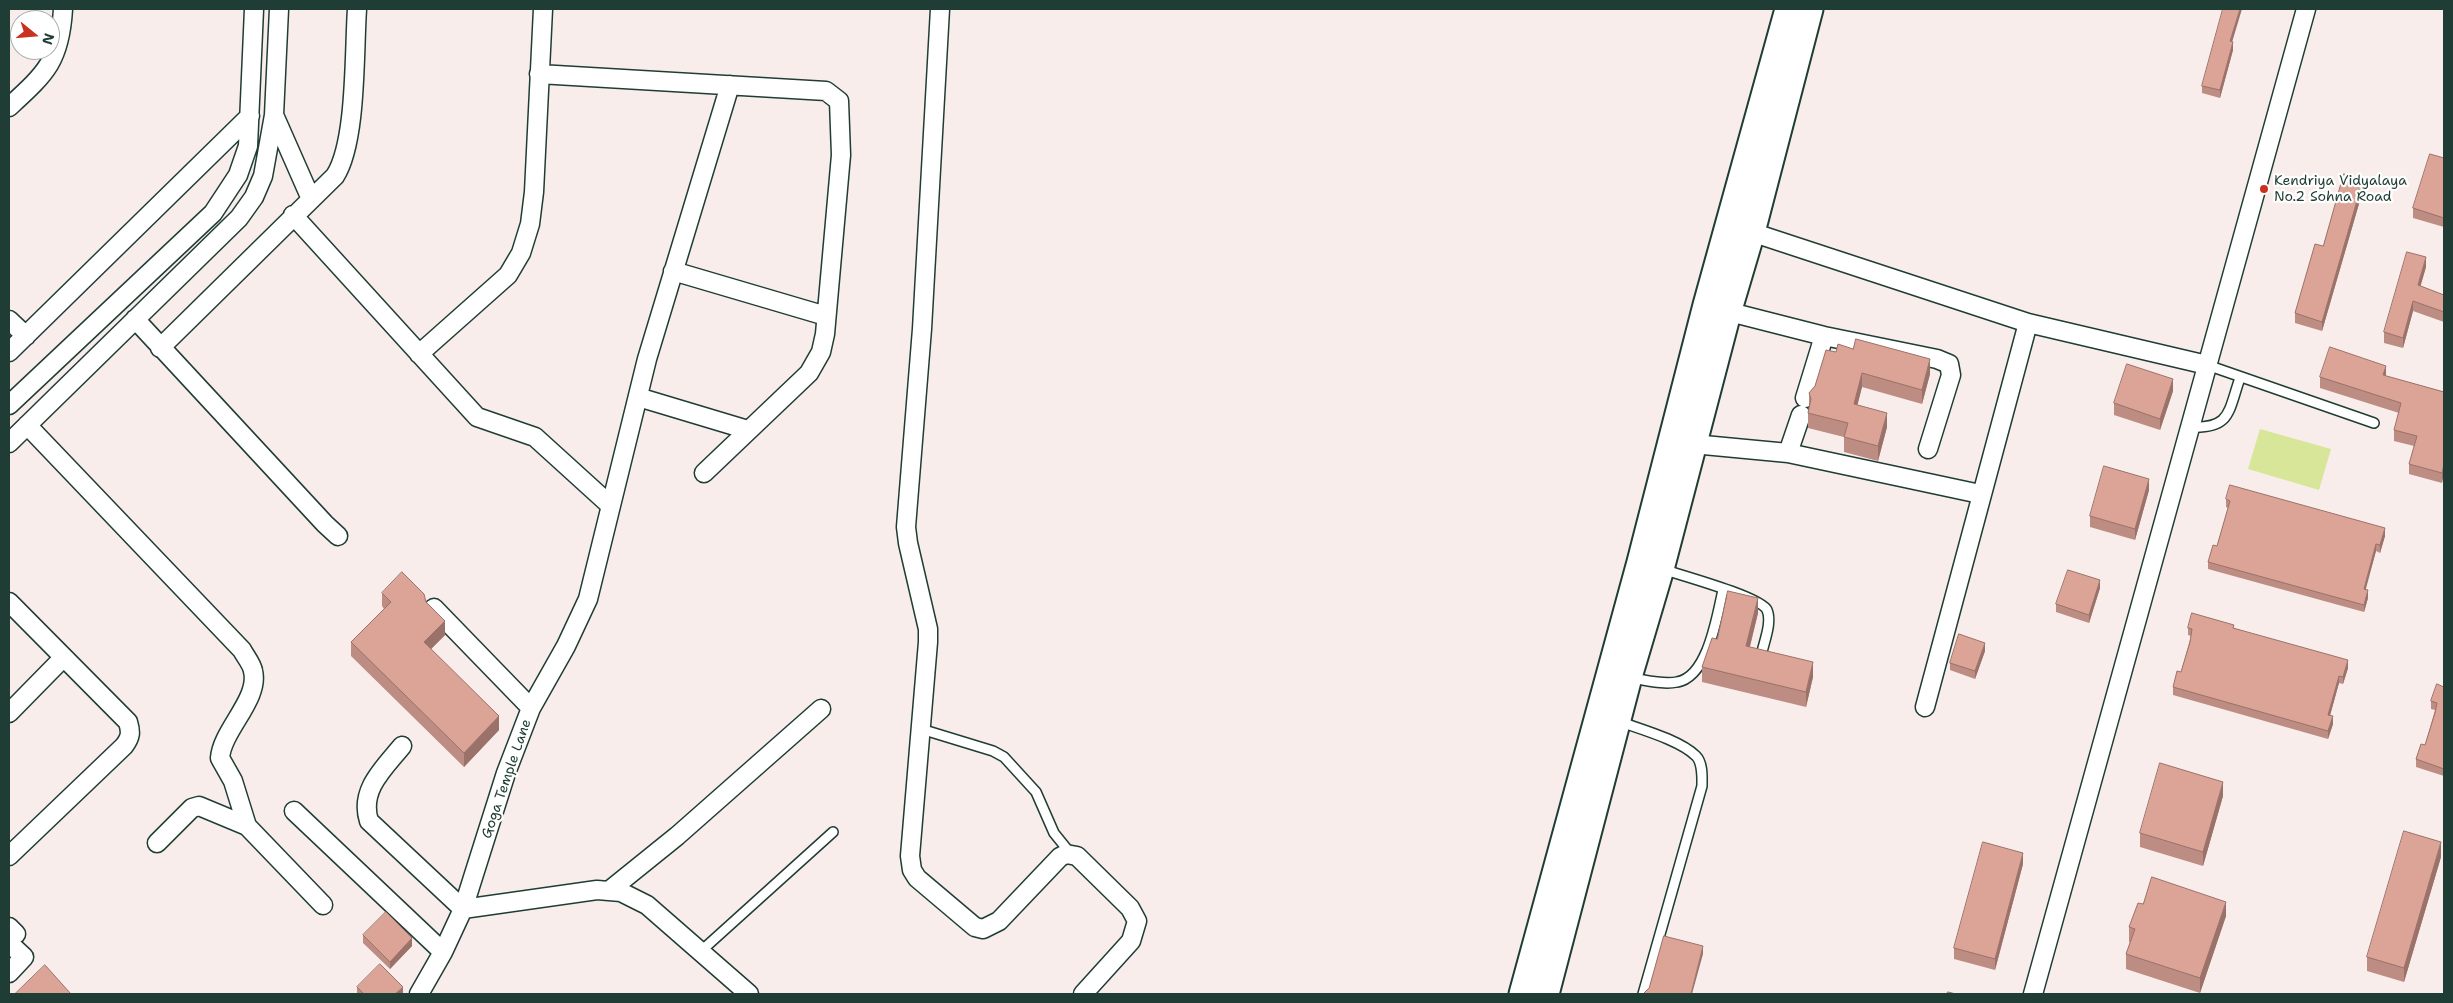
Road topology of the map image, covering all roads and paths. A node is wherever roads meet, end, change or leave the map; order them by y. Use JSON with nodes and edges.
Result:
{"nodes":[{"id":1,"x":63,"y":9,"type":"edge"},
{"id":2,"x":254,"y":9,"type":"edge"},
{"id":3,"x":279,"y":9,"type":"edge"},
{"id":4,"x":357,"y":9,"type":"edge"},
{"id":5,"x":543,"y":9,"type":"edge"},
{"id":6,"x":940,"y":9,"type":"edge"},
{"id":7,"x":1788,"y":9,"type":"edge"},
{"id":8,"x":1810,"y":9,"type":"edge"},
{"id":9,"x":2306,"y":9,"type":"edge"},
{"id":10,"x":539,"y":74,"type":"junction"},
{"id":11,"x":730,"y":85,"type":"junction"},
{"id":12,"x":9,"y":107,"type":"edge"},
{"id":13,"x":274,"y":115,"type":"junction"},
{"id":14,"x":250,"y":116,"type":"junction"},
{"id":15,"x":311,"y":199,"type":"junction"},
{"id":16,"x":293,"y":215,"type":"junction"},
{"id":17,"x":1741,"y":229,"type":"junction"},
{"id":18,"x":674,"y":271,"type":"junction"},
{"id":19,"x":1717,"y":309,"type":"junction"},
{"id":20,"x":826,"y":316,"type":"junction"},
{"id":21,"x":9,"y":320,"type":"edge"},
{"id":22,"x":135,"y":320,"type":"junction"},
{"id":23,"x":2028,"y":323,"type":"junction"},
{"id":24,"x":26,"y":336,"type":"junction"},
{"id":25,"x":1824,"y":336,"type":"junction"},
{"id":26,"x":160,"y":348,"type":"junction"},
{"id":27,"x":9,"y":352,"type":"edge"},
{"id":28,"x":419,"y":354,"type":"junction"},
{"id":29,"x":2207,"y":365,"type":"junction"},
{"id":30,"x":2240,"y":378,"type":"junction"},
{"id":31,"x":638,"y":397,"type":"junction"},
{"id":32,"x":9,"y":406,"type":"edge"},
{"id":33,"x":2374,"y":423,"type":"dead end"},
{"id":34,"x":27,"y":425,"type":"junction"},
{"id":35,"x":2190,"y":427,"type":"junction"},
{"id":36,"x":748,"y":430,"type":"junction"},
{"id":37,"x":9,"y":443,"type":"edge"},
{"id":38,"x":1693,"y":444,"type":"junction"},
{"id":39,"x":1928,"y":449,"type":"dead end"},
{"id":40,"x":1788,"y":452,"type":"junction"},
{"id":41,"x":704,"y":473,"type":"dead end"},
{"id":42,"x":1980,"y":494,"type":"junction"},
{"id":43,"x":611,"y":506,"type":"junction"},
{"id":44,"x":338,"y":536,"type":"dead end"},
{"id":45,"x":1650,"y":565,"type":"junction"},
{"id":46,"x":1723,"y":590,"type":"junction"},
{"id":47,"x":9,"y":602,"type":"edge"},
{"id":48,"x":434,"y":608,"type":"edge"},
{"id":49,"x":1762,"y":652,"type":"edge"},
{"id":50,"x":63,"y":658,"type":"junction"},
{"id":51,"x":1629,"y":677,"type":"junction"},
{"id":52,"x":1925,"y":707,"type":"dead end"},
{"id":53,"x":532,"y":708,"type":"junction"},
{"id":54,"x":821,"y":708,"type":"dead end"},
{"id":55,"x":9,"y":713,"type":"edge"},
{"id":56,"x":1618,"y":721,"type":"junction"},
{"id":57,"x":921,"y":728,"type":"junction"},
{"id":58,"x":402,"y":746,"type":"dead end"},
{"id":59,"x":294,"y":811,"type":"dead end"},
{"id":60,"x":247,"y":826,"type":"junction"},
{"id":61,"x":833,"y":832,"type":"dead end"},
{"id":62,"x":156,"y":843,"type":"dead end"},
{"id":63,"x":1071,"y":854,"type":"junction"},
{"id":64,"x":9,"y":856,"type":"edge"},
{"id":65,"x":610,"y":890,"type":"junction"},
{"id":66,"x":324,"y":905,"type":"dead end"},
{"id":67,"x":463,"y":909,"type":"junction"},
{"id":68,"x":11,"y":934,"type":"edge"},
{"id":69,"x":443,"y":952,"type":"junction"},
{"id":70,"x":700,"y":952,"type":"junction"},
{"id":71,"x":9,"y":973,"type":"edge"},
{"id":72,"x":419,"y":994,"type":"edge"},
{"id":73,"x":749,"y":994,"type":"edge"},
{"id":74,"x":1083,"y":994,"type":"edge"},
{"id":75,"x":1522,"y":994,"type":"edge"},
{"id":76,"x":1546,"y":994,"type":"edge"},
{"id":77,"x":1643,"y":994,"type":"edge"},
{"id":78,"x":2033,"y":994,"type":"edge"}],
"edges":[{"from":1,"to":12,"type":"street"},
{"from":2,"to":14,"type":"street"},
{"from":3,"to":13,"type":"street"},
{"from":4,"to":15,"type":"street"},
{"from":5,"to":10,"type":"street"},
{"from":6,"to":57,"type":"street"},
{"from":7,"to":17,"type":"street"},
{"from":8,"to":17,"type":"street"},
{"from":9,"to":29,"type":"street"},
{"from":10,"to":11,"type":"street"},
{"from":10,"to":28,"type":"street"},
{"from":11,"to":18,"type":"street","name":"Goga Temple Lane"},
{"from":11,"to":20,"type":"street"},
{"from":13,"to":15,"type":"street"},
{"from":13,"to":22,"type":"street"},
{"from":14,"to":24,"type":"street"},
{"from":14,"to":32,"type":"street"},
{"from":15,"to":16,"type":"street"},
{"from":16,"to":26,"type":"street"},
{"from":16,"to":28,"type":"street"},
{"from":17,"to":19,"type":"street"},
{"from":17,"to":23,"type":"street"},
{"from":18,"to":20,"type":"street"},
{"from":18,"to":31,"type":"street","name":"Goga Temple Lane"},
{"from":19,"to":25,"type":"street"},
{"from":19,"to":38,"type":"street"},
{"from":19,"to":45,"type":"street"},
{"from":20,"to":36,"type":"street"},
{"from":21,"to":24,"type":"street"},
{"from":22,"to":26,"type":"street"},
{"from":22,"to":34,"type":"street"},
{"from":23,"to":29,"type":"street"},
{"from":23,"to":42,"type":"street"},
{"from":24,"to":27,"type":"street"},
{"from":25,"to":39,"type":"street"},
{"from":25,"to":40,"type":"street"},
{"from":26,"to":44,"type":"street"},
{"from":28,"to":43,"type":"street"},
{"from":29,"to":30,"type":"lane"},
{"from":29,"to":35,"type":"street"},
{"from":30,"to":33,"type":"lane"},
{"from":30,"to":35,"type":"lane"},
{"from":31,"to":36,"type":"street"},
{"from":31,"to":43,"type":"street","name":"Goga Temple Lane"},
{"from":34,"to":37,"type":"street"},
{"from":34,"to":60,"type":"street"},
{"from":35,"to":78,"type":"street"},
{"from":36,"to":41,"type":"street"},
{"from":38,"to":40,"type":"street"},
{"from":38,"to":45,"type":"street"},
{"from":40,"to":42,"type":"street"},
{"from":42,"to":52,"type":"street"},
{"from":43,"to":53,"type":"street","name":"Goga Temple Lane"},
{"from":45,"to":46,"type":"lane"},
{"from":45,"to":51,"type":"street"},
{"from":45,"to":75,"type":"street"},
{"from":46,"to":49,"type":"lane"},
{"from":46,"to":51,"type":"lane"},
{"from":47,"to":50,"type":"street"},
{"from":48,"to":53,"type":"street"},
{"from":50,"to":55,"type":"street"},
{"from":50,"to":64,"type":"street"},
{"from":51,"to":56,"type":"street"},
{"from":53,"to":67,"type":"street","name":"Goga Temple Lane"},
{"from":54,"to":65,"type":"street"},
{"from":56,"to":76,"type":"street"},
{"from":56,"to":77,"type":"lane"},
{"from":57,"to":63,"type":"lane"},
{"from":57,"to":63,"type":"street"},
{"from":58,"to":67,"type":"street"},
{"from":59,"to":69,"type":"street"},
{"from":60,"to":62,"type":"street"},
{"from":60,"to":66,"type":"street"},
{"from":61,"to":70,"type":"lane"},
{"from":63,"to":74,"type":"street"},
{"from":65,"to":67,"type":"street"},
{"from":65,"to":70,"type":"street"},
{"from":67,"to":69,"type":"street","name":"Goga Temple Lane"},
{"from":68,"to":71,"type":"street"},
{"from":69,"to":72,"type":"street","name":"Goga Temple Lane"},
{"from":70,"to":73,"type":"street"}]}
